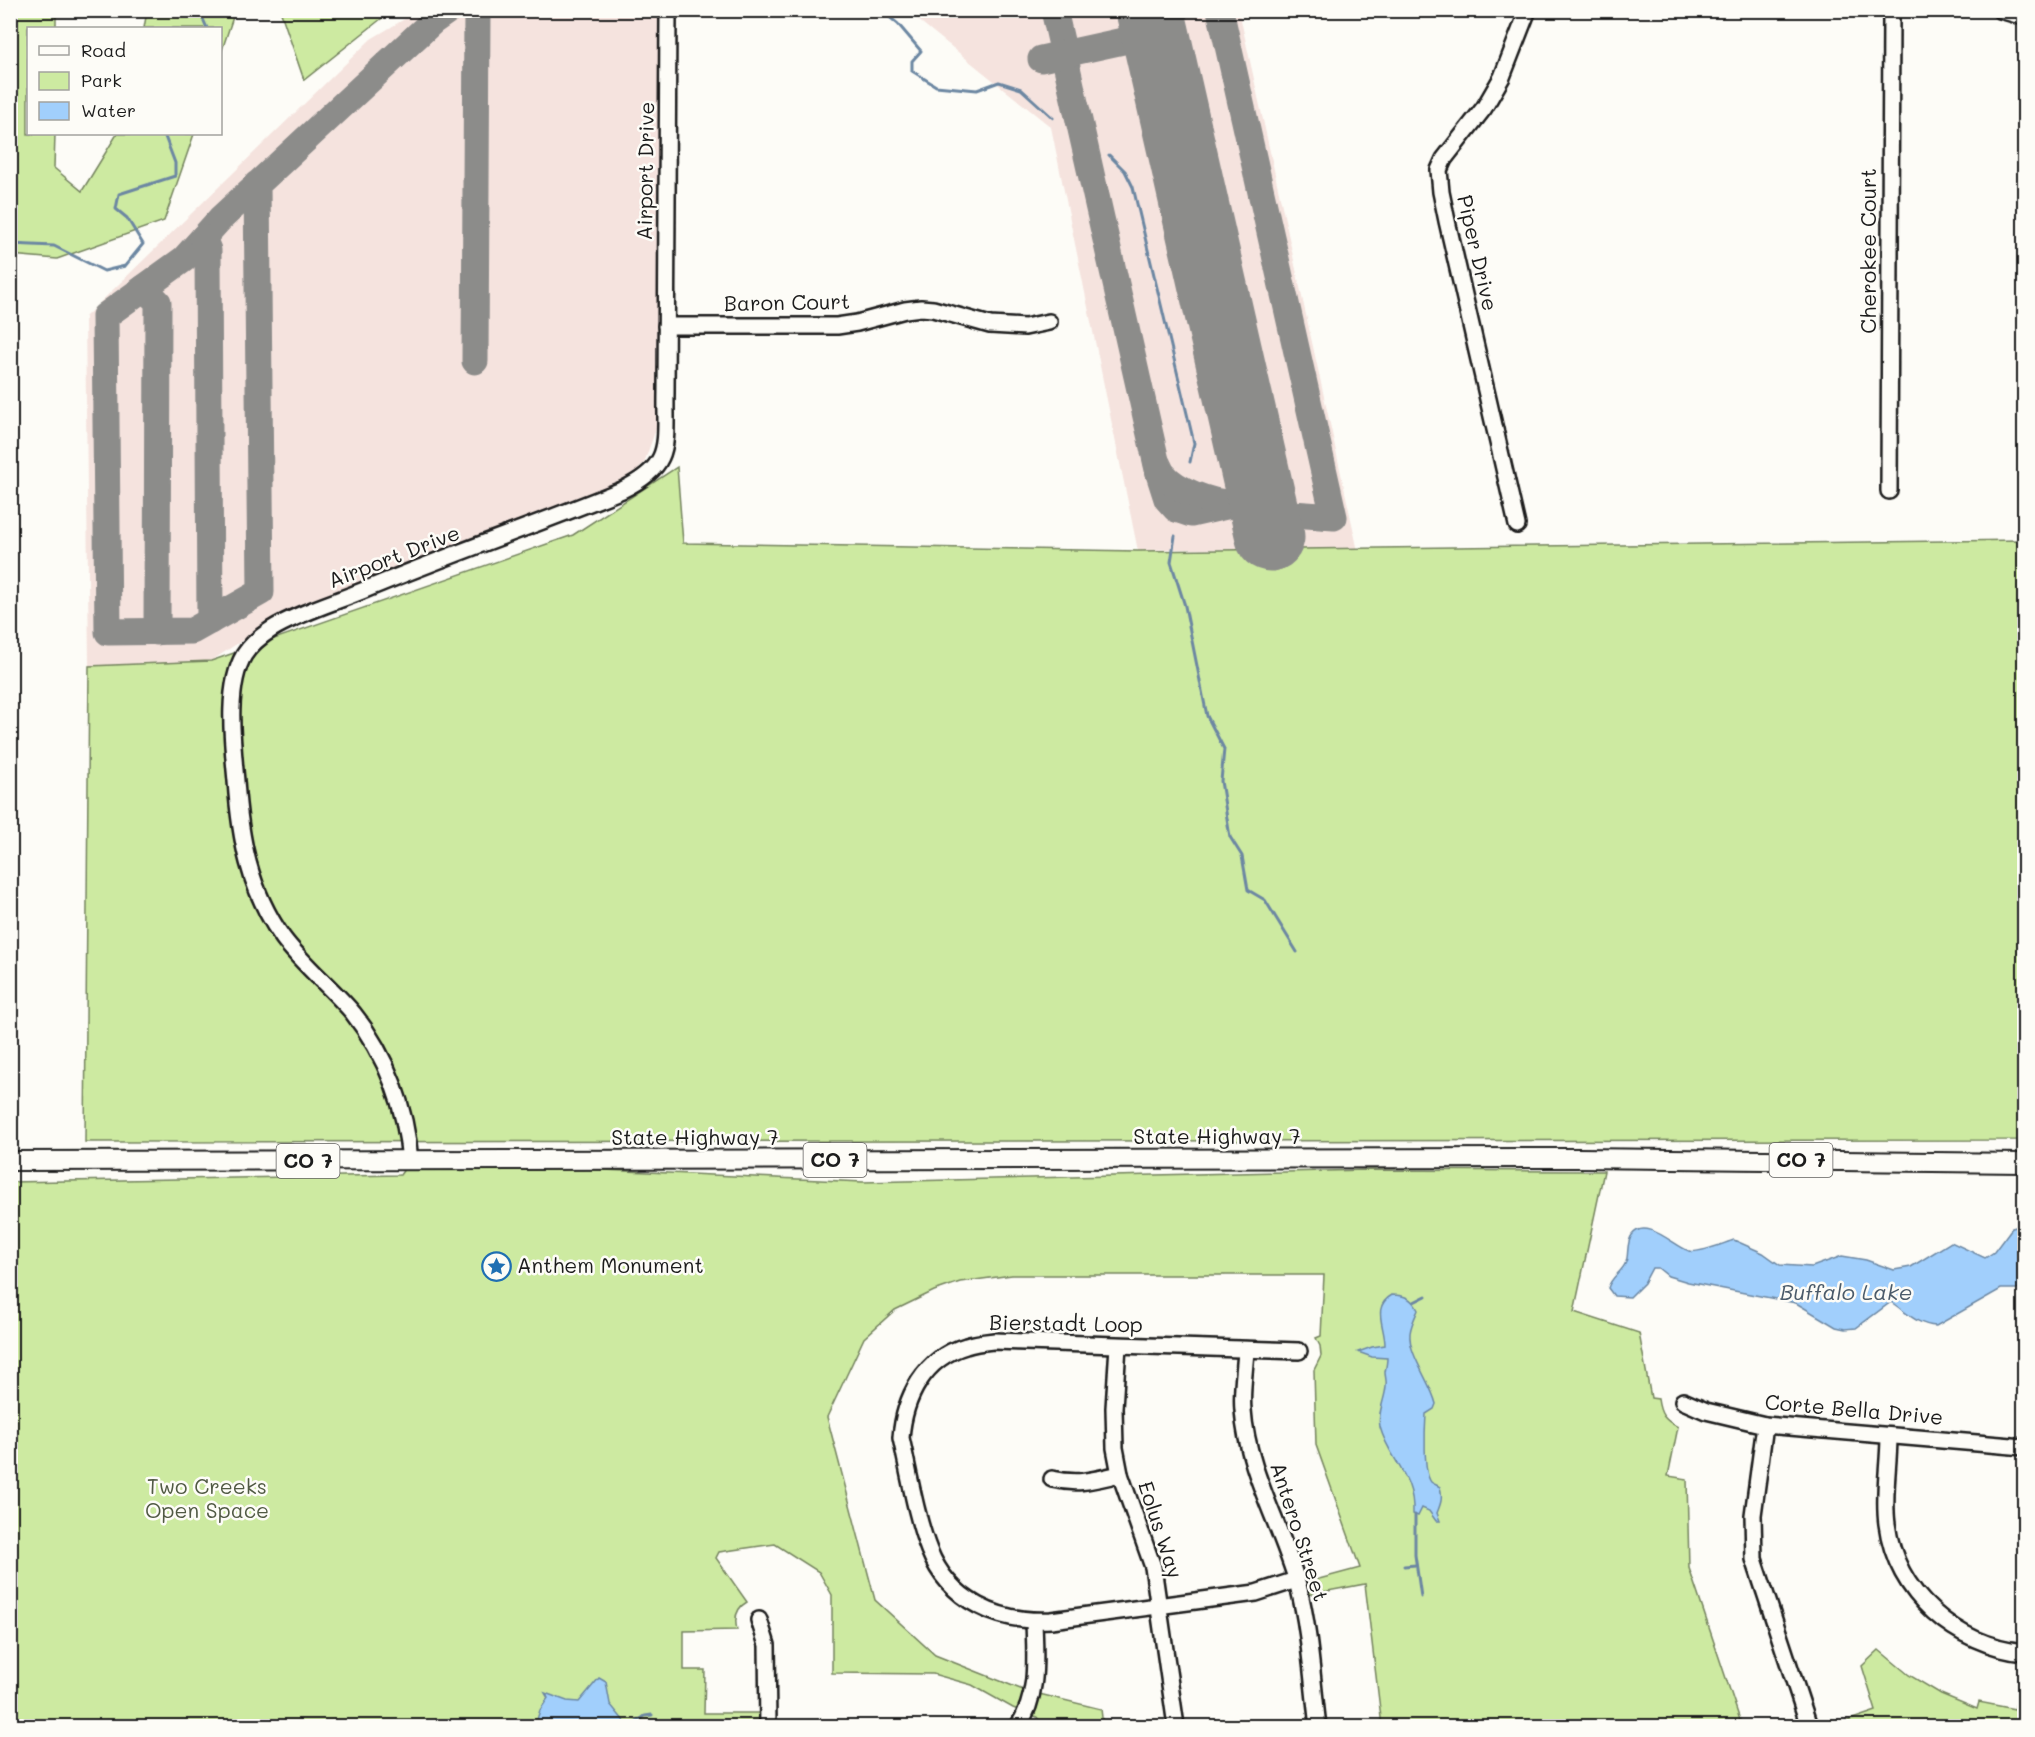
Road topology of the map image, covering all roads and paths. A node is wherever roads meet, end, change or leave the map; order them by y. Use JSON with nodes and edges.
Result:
{"nodes":[{"id":1,"x":668,"y":10,"type":"edge"},
{"id":2,"x":1528,"y":10,"type":"edge"},
{"id":3,"x":1892,"y":10,"type":"edge"},
{"id":4,"x":2000,"y":10,"type":"edge"},
{"id":5,"x":2025,"y":17,"type":"edge"},
{"id":6,"x":1049,"y":322,"type":"dead end"},
{"id":7,"x":666,"y":326,"type":"junction"},
{"id":8,"x":1889,"y":491,"type":"dead end"},
{"id":9,"x":1517,"y":525,"type":"dead end"},
{"id":10,"x":10,"y":1161,"type":"edge"},
{"id":11,"x":410,"y":1161,"type":"junction"},
{"id":12,"x":2025,"y":1163,"type":"edge"},
{"id":13,"x":1118,"y":1346,"type":"junction"},
{"id":14,"x":1246,"y":1350,"type":"junction"},
{"id":15,"x":1299,"y":1351,"type":"dead end"},
{"id":16,"x":1683,"y":1401,"type":"dead end"},
{"id":17,"x":1765,"y":1425,"type":"junction"},
{"id":18,"x":1889,"y":1436,"type":"junction"},
{"id":19,"x":2025,"y":1447,"type":"edge"},
{"id":20,"x":1120,"y":1474,"type":"junction"},
{"id":21,"x":1052,"y":1479,"type":"dead end"},
{"id":22,"x":1296,"y":1580,"type":"junction"},
{"id":23,"x":1160,"y":1606,"type":"junction"},
{"id":24,"x":759,"y":1620,"type":"dead end"},
{"id":25,"x":1034,"y":1621,"type":"junction"},
{"id":26,"x":2025,"y":1652,"type":"edge"},
{"id":27,"x":768,"y":1726,"type":"edge"},
{"id":28,"x":1018,"y":1726,"type":"edge"},
{"id":29,"x":1176,"y":1726,"type":"edge"},
{"id":30,"x":1318,"y":1726,"type":"edge"},
{"id":31,"x":1809,"y":1726,"type":"edge"}],
"edges":[{"from":1,"to":7,"type":"street","name":"Airport Drive"},
{"from":2,"to":9,"type":"street","name":"Piper Drive"},
{"from":3,"to":8,"type":"street","name":"Cherokee Court"},
{"from":4,"to":5,"type":"street"},
{"from":6,"to":7,"type":"street","name":"Baron Court"},
{"from":7,"to":11,"type":"street","name":"Airport Drive"},
{"from":10,"to":11,"type":"main road","number":"CO 7"},
{"from":11,"to":12,"type":"main road","name":"State Highway 7","number":"CO 7"},
{"from":13,"to":14,"type":"street","name":"Bierstadt Loop"},
{"from":13,"to":20,"type":"street","name":"Eolus Way"},
{"from":13,"to":25,"type":"street","name":"Bierstadt Loop"},
{"from":14,"to":15,"type":"street","name":"Bierstadt Loop"},
{"from":14,"to":22,"type":"street","name":"Antero Street"},
{"from":16,"to":17,"type":"street","name":"Corte Bella Drive"},
{"from":17,"to":18,"type":"street","name":"Corte Bella Drive"},
{"from":17,"to":31,"type":"street"},
{"from":18,"to":19,"type":"street","name":"Corte Bella Drive"},
{"from":18,"to":26,"type":"street"},
{"from":20,"to":21,"type":"street"},
{"from":20,"to":23,"type":"street","name":"Eolus Way"},
{"from":22,"to":23,"type":"street","name":"Bierstadt Loop"},
{"from":22,"to":30,"type":"street","name":"Antero Street"},
{"from":23,"to":25,"type":"street","name":"Bierstadt Loop"},
{"from":23,"to":29,"type":"street","name":"Eolus Way"},
{"from":24,"to":27,"type":"street"},
{"from":25,"to":28,"type":"street"}]}
